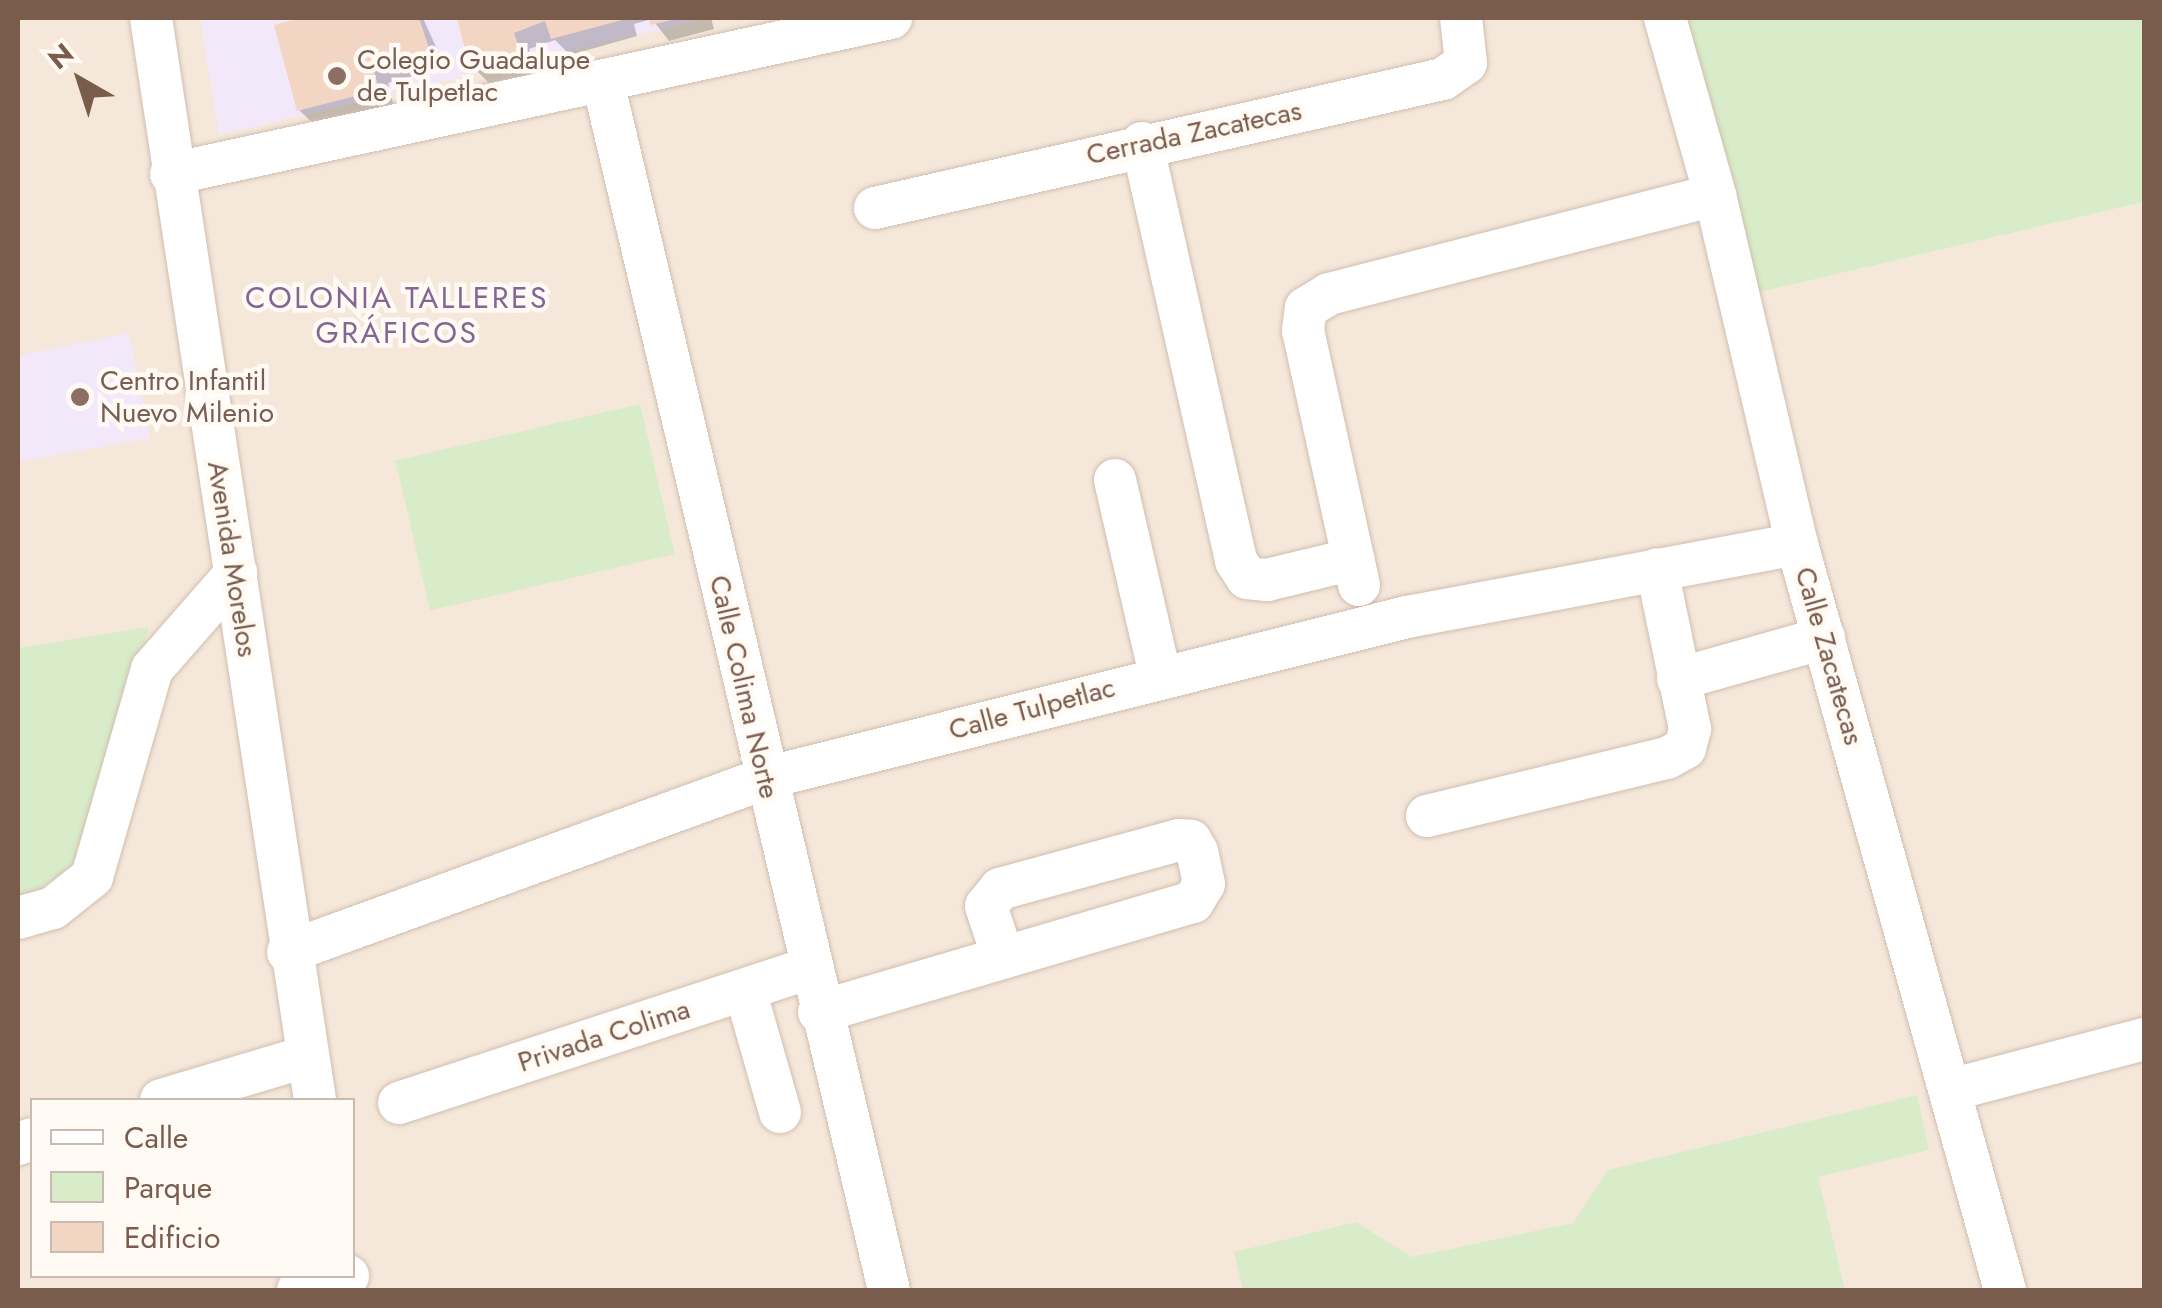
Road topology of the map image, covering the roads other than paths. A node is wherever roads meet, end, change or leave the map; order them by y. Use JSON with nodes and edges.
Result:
{"nodes":[{"id":1,"x":151,"y":18,"type":"edge"},
{"id":2,"x":891,"y":18,"type":"edge"},
{"id":3,"x":1460,"y":18,"type":"edge"},
{"id":4,"x":1665,"y":18,"type":"edge"},
{"id":5,"x":603,"y":82,"type":"junction"},
{"id":6,"x":1142,"y":143,"type":"junction"},
{"id":7,"x":170,"y":174,"type":"junction"},
{"id":8,"x":1715,"y":195,"type":"junction"},
{"id":9,"x":874,"y":208,"type":"dead end"},
{"id":10,"x":1115,"y":480,"type":"dead end"},
{"id":11,"x":1797,"y":544,"type":"junction"},
{"id":12,"x":1657,"y":569,"type":"junction"},
{"id":13,"x":236,"y":573,"type":"junction"},
{"id":14,"x":1824,"y":638,"type":"junction"},
{"id":15,"x":1160,"y":676,"type":"junction"},
{"id":16,"x":1678,"y":679,"type":"junction"},
{"id":17,"x":766,"y":778,"type":"junction"},
{"id":18,"x":1427,"y":816,"type":"dead end"},
{"id":19,"x":18,"y":918,"type":"edge"},
{"id":20,"x":288,"y":952,"type":"junction"},
{"id":21,"x":1002,"y":954,"type":"junction"},
{"id":22,"x":808,"y":968,"type":"junction"},
{"id":23,"x":745,"y":990,"type":"junction"},
{"id":24,"x":819,"y":1012,"type":"junction"},
{"id":25,"x":2144,"y":1039,"type":"edge"},
{"id":26,"x":305,"y":1057,"type":"junction"},
{"id":27,"x":1950,"y":1090,"type":"junction"},
{"id":28,"x":169,"y":1098,"type":"edge"},
{"id":29,"x":315,"y":1098,"type":"edge"},
{"id":30,"x":399,"y":1103,"type":"dead end"},
{"id":31,"x":780,"y":1112,"type":"dead end"},
{"id":32,"x":338,"y":1278,"type":"edge"},
{"id":33,"x":298,"y":1290,"type":"edge"},
{"id":34,"x":889,"y":1290,"type":"edge"},
{"id":35,"x":2005,"y":1290,"type":"edge"}],
"edges":[{"from":1,"to":7,"type":"street","name":"Avenida Morelos"},
{"from":2,"to":5,"type":"street"},
{"from":3,"to":6,"type":"street","name":"Cerrada Zacatecas"},
{"from":4,"to":8,"type":"street","name":"Calle Zacatecas"},
{"from":5,"to":7,"type":"street"},
{"from":5,"to":17,"type":"street","name":"Calle Colima Norte"},
{"from":6,"to":8,"type":"street"},
{"from":6,"to":9,"type":"street","name":"Cerrada Zacatecas"},
{"from":7,"to":13,"type":"street","name":"Avenida Morelos"},
{"from":8,"to":11,"type":"street","name":"Calle Zacatecas"},
{"from":10,"to":15,"type":"street"},
{"from":11,"to":12,"type":"street","name":"Calle Tulpetlac"},
{"from":11,"to":14,"type":"street","name":"Calle Zacatecas"},
{"from":12,"to":15,"type":"street","name":"Calle Tulpetlac"},
{"from":12,"to":16,"type":"street"},
{"from":13,"to":19,"type":"street"},
{"from":13,"to":20,"type":"street","name":"Avenida Morelos"},
{"from":14,"to":16,"type":"street"},
{"from":14,"to":27,"type":"street","name":"Calle Zacatecas"},
{"from":15,"to":17,"type":"street","name":"Calle Tulpetlac"},
{"from":16,"to":18,"type":"street"},
{"from":17,"to":20,"type":"street","name":"Calle Tulpetlac"},
{"from":17,"to":22,"type":"street","name":"Calle Colima Norte"},
{"from":20,"to":26,"type":"street","name":"Avenida Morelos"},
{"from":21,"to":21,"type":"street"},
{"from":21,"to":24,"type":"street"},
{"from":22,"to":23,"type":"street","name":"Privada Colima"},
{"from":22,"to":24,"type":"street","name":"Calle Colima Norte"},
{"from":23,"to":30,"type":"street","name":"Privada Colima"},
{"from":23,"to":31,"type":"street"},
{"from":24,"to":34,"type":"street","name":"Calle Colima Norte"},
{"from":25,"to":27,"type":"street"},
{"from":26,"to":28,"type":"street"},
{"from":26,"to":29,"type":"street","name":"Avenida Morelos"},
{"from":27,"to":35,"type":"street","name":"Calle Zacatecas"},
{"from":32,"to":33,"type":"street"}]}
